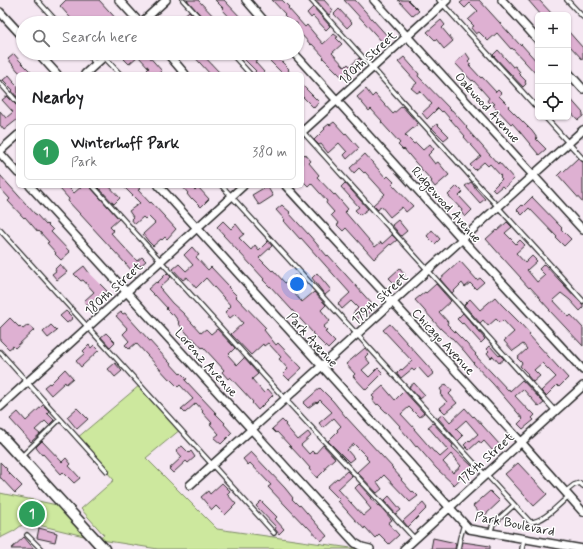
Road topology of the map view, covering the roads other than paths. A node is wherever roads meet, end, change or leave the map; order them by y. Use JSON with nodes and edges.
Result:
{"nodes":[{"id":1,"x":37,"y":0,"type":"edge"},
{"id":2,"x":46,"y":0,"type":"edge"},
{"id":3,"x":119,"y":0,"type":"edge"},
{"id":4,"x":166,"y":0,"type":"edge"},
{"id":5,"x":183,"y":0,"type":"edge"},
{"id":6,"x":246,"y":0,"type":"edge"},
{"id":7,"x":311,"y":0,"type":"edge"},
{"id":8,"x":374,"y":0,"type":"edge"},
{"id":9,"x":502,"y":0,"type":"edge"},
{"id":10,"x":567,"y":0,"type":"edge"},
{"id":11,"x":443,"y":1,"type":"edge"},
{"id":12,"x":41,"y":4,"type":"junction"},
{"id":13,"x":0,"y":12,"type":"edge"},
{"id":14,"x":52,"y":16,"type":"edge"},
{"id":15,"x":134,"y":16,"type":"edge"},
{"id":16,"x":148,"y":16,"type":"edge"},
{"id":17,"x":198,"y":16,"type":"edge"},
{"id":18,"x":260,"y":16,"type":"edge"},
{"id":19,"x":583,"y":18,"type":"edge"},
{"id":20,"x":16,"y":29,"type":"edge"},
{"id":21,"x":407,"y":36,"type":"junction"},
{"id":22,"x":535,"y":37,"type":"edge"},
{"id":23,"x":44,"y":60,"type":"edge"},
{"id":24,"x":92,"y":60,"type":"edge"},
{"id":25,"x":100,"y":60,"type":"edge"},
{"id":26,"x":110,"y":60,"type":"edge"},
{"id":27,"x":173,"y":60,"type":"edge"},
{"id":28,"x":237,"y":60,"type":"edge"},
{"id":29,"x":300,"y":60,"type":"edge"},
{"id":30,"x":96,"y":64,"type":"junction"},
{"id":31,"x":373,"y":68,"type":"junction"},
{"id":32,"x":55,"y":72,"type":"edge"},
{"id":33,"x":87,"y":72,"type":"edge"},
{"id":34,"x":119,"y":72,"type":"edge"},
{"id":35,"x":183,"y":72,"type":"edge"},
{"id":36,"x":248,"y":72,"type":"edge"},
{"id":37,"x":571,"y":75,"type":"edge"},
{"id":38,"x":0,"y":83,"type":"edge"},
{"id":39,"x":583,"y":89,"type":"edge"},
{"id":40,"x":337,"y":100,"type":"junction"},
{"id":41,"x":16,"y":101,"type":"edge"},
{"id":42,"x":535,"y":106,"type":"edge"},
{"id":43,"x":548,"y":120,"type":"edge"},
{"id":44,"x":304,"y":130,"type":"edge"},
{"id":45,"x":583,"y":130,"type":"edge"},
{"id":46,"x":304,"y":134,"type":"edge"},
{"id":47,"x":16,"y":137,"type":"edge"},
{"id":48,"x":568,"y":143,"type":"junction"},
{"id":49,"x":0,"y":152,"type":"edge"},
{"id":50,"x":583,"y":159,"type":"edge"},
{"id":51,"x":16,"y":171,"type":"edge"},
{"id":52,"x":533,"y":175,"type":"junction"},
{"id":53,"x":32,"y":188,"type":"edge"},
{"id":54,"x":95,"y":188,"type":"edge"},
{"id":55,"x":161,"y":188,"type":"edge"},
{"id":56,"x":224,"y":188,"type":"edge"},
{"id":57,"x":241,"y":188,"type":"edge"},
{"id":58,"x":288,"y":188,"type":"edge"},
{"id":59,"x":232,"y":196,"type":"junction"},
{"id":60,"x":498,"y":206,"type":"junction"},
{"id":61,"x":197,"y":228,"type":"junction"},
{"id":62,"x":0,"y":230,"type":"edge"},
{"id":63,"x":583,"y":230,"type":"edge"},
{"id":64,"x":462,"y":239,"type":"junction"},
{"id":65,"x":161,"y":261,"type":"junction"},
{"id":66,"x":428,"y":270,"type":"junction"},
{"id":67,"x":127,"y":292,"type":"junction"},
{"id":68,"x":583,"y":301,"type":"edge"},
{"id":69,"x":392,"y":302,"type":"junction"},
{"id":70,"x":88,"y":327,"type":"junction"},
{"id":71,"x":357,"y":334,"type":"junction"},
{"id":72,"x":0,"y":352,"type":"edge"},
{"id":73,"x":321,"y":366,"type":"junction"},
{"id":74,"x":583,"y":370,"type":"edge"},
{"id":75,"x":27,"y":382,"type":"junction"},
{"id":76,"x":583,"y":386,"type":"edge"},
{"id":77,"x":285,"y":399,"type":"junction"},
{"id":78,"x":0,"y":407,"type":"edge"},
{"id":79,"x":555,"y":411,"type":"junction"},
{"id":80,"x":60,"y":420,"type":"junction"},
{"id":81,"x":252,"y":429,"type":"junction"},
{"id":82,"x":0,"y":435,"type":"edge"},
{"id":83,"x":521,"y":442,"type":"junction"},
{"id":84,"x":20,"y":458,"type":"junction"},
{"id":85,"x":213,"y":465,"type":"junction"},
{"id":86,"x":107,"y":471,"type":"dead end"},
{"id":87,"x":486,"y":474,"type":"junction"},
{"id":88,"x":190,"y":485,"type":"dead end"},
{"id":89,"x":583,"y":486,"type":"edge"},
{"id":90,"x":567,"y":494,"type":"junction"},
{"id":91,"x":514,"y":505,"type":"junction"},
{"id":92,"x":449,"y":507,"type":"junction"},
{"id":93,"x":583,"y":512,"type":"edge"},
{"id":94,"x":464,"y":523,"type":"junction"},
{"id":95,"x":490,"y":532,"type":"junction"},
{"id":96,"x":274,"y":533,"type":"dead end"},
{"id":97,"x":27,"y":534,"type":"dead end"},
{"id":98,"x":524,"y":538,"type":"junction"},
{"id":99,"x":415,"y":539,"type":"junction"},
{"id":100,"x":555,"y":546,"type":"edge"},
{"id":101,"x":583,"y":548,"type":"edge"},
{"id":102,"x":41,"y":549,"type":"edge"},
{"id":103,"x":104,"y":549,"type":"edge"},
{"id":104,"x":370,"y":549,"type":"edge"},
{"id":105,"x":404,"y":549,"type":"edge"},
{"id":106,"x":458,"y":549,"type":"edge"},
{"id":107,"x":522,"y":549,"type":"edge"}],
"edges":[{"from":1,"to":12,"type":"lane"},
{"from":2,"to":12,"type":"lane"},
{"from":3,"to":15,"type":"street"},
{"from":4,"to":16,"type":"street"},
{"from":5,"to":17,"type":"lane"},
{"from":6,"to":18,"type":"street"},
{"from":7,"to":31,"type":"lane"},
{"from":8,"to":21,"type":"street","name":"Oakwood Avenue"},
{"from":9,"to":22,"type":"street"},
{"from":10,"to":19,"type":"lane"},
{"from":11,"to":21,"type":"street","name":"180th Street"},
{"from":11,"to":42,"type":"lane"},
{"from":12,"to":14,"type":"lane"},
{"from":13,"to":20,"type":"street"},
{"from":21,"to":31,"type":"street","name":"180th Street"},
{"from":21,"to":52,"type":"street","name":"Oakwood Avenue"},
{"from":23,"to":32,"type":"street"},
{"from":24,"to":30,"type":"lane"},
{"from":25,"to":30,"type":"street"},
{"from":26,"to":34,"type":"lane"},
{"from":27,"to":35,"type":"street"},
{"from":28,"to":36,"type":"lane"},
{"from":29,"to":40,"type":"street","name":"Ridgewood Avenue"},
{"from":30,"to":33,"type":"street"},
{"from":31,"to":40,"type":"street","name":"180th Street"},
{"from":31,"to":60,"type":"lane"},
{"from":37,"to":39,"type":"street"},
{"from":38,"to":41,"type":"lane"},
{"from":40,"to":44,"type":"street","name":"180th Street"},
{"from":40,"to":64,"type":"street","name":"Ridgewood Avenue"},
{"from":43,"to":48,"type":"lane"},
{"from":45,"to":48,"type":"street","name":"179th Street"},
{"from":46,"to":66,"type":"lane"},
{"from":47,"to":49,"type":"street"},
{"from":48,"to":50,"type":"lane"},
{"from":48,"to":52,"type":"street","name":"179th Street"},
{"from":49,"to":51,"type":"street"},
{"from":52,"to":60,"type":"street","name":"179th Street"},
{"from":52,"to":63,"type":"street","name":"Oakwood Avenue"},
{"from":53,"to":67,"type":"street","name":"Lorenz Avenue"},
{"from":54,"to":65,"type":"lane"},
{"from":55,"to":61,"type":"street","name":"Park Avenue"},
{"from":56,"to":59,"type":"lane"},
{"from":57,"to":59,"type":"street","name":"180th Street"},
{"from":58,"to":69,"type":"street","name":"Chicago Avenue"},
{"from":59,"to":61,"type":"street","name":"180th Street"},
{"from":59,"to":71,"type":"lane"},
{"from":60,"to":64,"type":"street","name":"179th Street"},
{"from":60,"to":68,"type":"lane"},
{"from":61,"to":65,"type":"street","name":"180th Street"},
{"from":61,"to":73,"type":"street","name":"Park Avenue"},
{"from":62,"to":70,"type":"lane"},
{"from":64,"to":66,"type":"street","name":"179th Street"},
{"from":64,"to":74,"type":"street","name":"Ridgewood Avenue"},
{"from":65,"to":67,"type":"street","name":"180th Street"},
{"from":65,"to":77,"type":"lane"},
{"from":66,"to":69,"type":"street","name":"179th Street"},
{"from":66,"to":79,"type":"lane"},
{"from":67,"to":70,"type":"street","name":"180th Street"},
{"from":67,"to":81,"type":"street","name":"Lorenz Avenue"},
{"from":69,"to":71,"type":"street","name":"179th Street"},
{"from":69,"to":83,"type":"street","name":"Chicago Avenue"},
{"from":70,"to":75,"type":"street","name":"180th Street"},
{"from":70,"to":85,"type":"lane"},
{"from":71,"to":73,"type":"street","name":"179th Street"},
{"from":71,"to":87,"type":"lane"},
{"from":72,"to":75,"type":"lane"},
{"from":73,"to":77,"type":"street","name":"179th Street"},
{"from":73,"to":92,"type":"street","name":"Park Avenue"},
{"from":75,"to":78,"type":"street","name":"180th Street"},
{"from":75,"to":80,"type":"lane"},
{"from":76,"to":79,"type":"street","name":"178th Street"},
{"from":77,"to":81,"type":"street","name":"179th Street"},
{"from":77,"to":99,"type":"lane"},
{"from":79,"to":83,"type":"street","name":"178th Street"},
{"from":80,"to":84,"type":"lane"},
{"from":80,"to":86,"type":"lane"},
{"from":81,"to":85,"type":"street","name":"179th Street"},
{"from":81,"to":104,"type":"street","name":"Lorenz Avenue"},
{"from":82,"to":84,"type":"main road"},
{"from":83,"to":87,"type":"street","name":"178th Street"},
{"from":83,"to":90,"type":"street","name":"Chicago Avenue"},
{"from":84,"to":103,"type":"main road"},
{"from":85,"to":88,"type":"street","name":"179th Street"},
{"from":85,"to":96,"type":"lane"},
{"from":87,"to":91,"type":"lane"},
{"from":87,"to":92,"type":"street","name":"178th Street"},
{"from":89,"to":90,"type":"lane"},
{"from":90,"to":91,"type":"lane"},
{"from":90,"to":93,"type":"street","name":"Chicago Avenue"},
{"from":91,"to":95,"type":"lane"},
{"from":92,"to":94,"type":"street","name":"Park Boulevard"},
{"from":92,"to":99,"type":"street","name":"178th Street"},
{"from":94,"to":95,"type":"street","name":"Park Boulevard"},
{"from":94,"to":106,"type":"lane"},
{"from":95,"to":98,"type":"street","name":"Park Boulevard"},
{"from":97,"to":102,"type":"lane"},
{"from":98,"to":100,"type":"street","name":"Park Boulevard"},
{"from":98,"to":107,"type":"lane"},
{"from":99,"to":105,"type":"street","name":"178th Street"},
{"from":100,"to":101,"type":"street","name":"Park Boulevard"}]}
